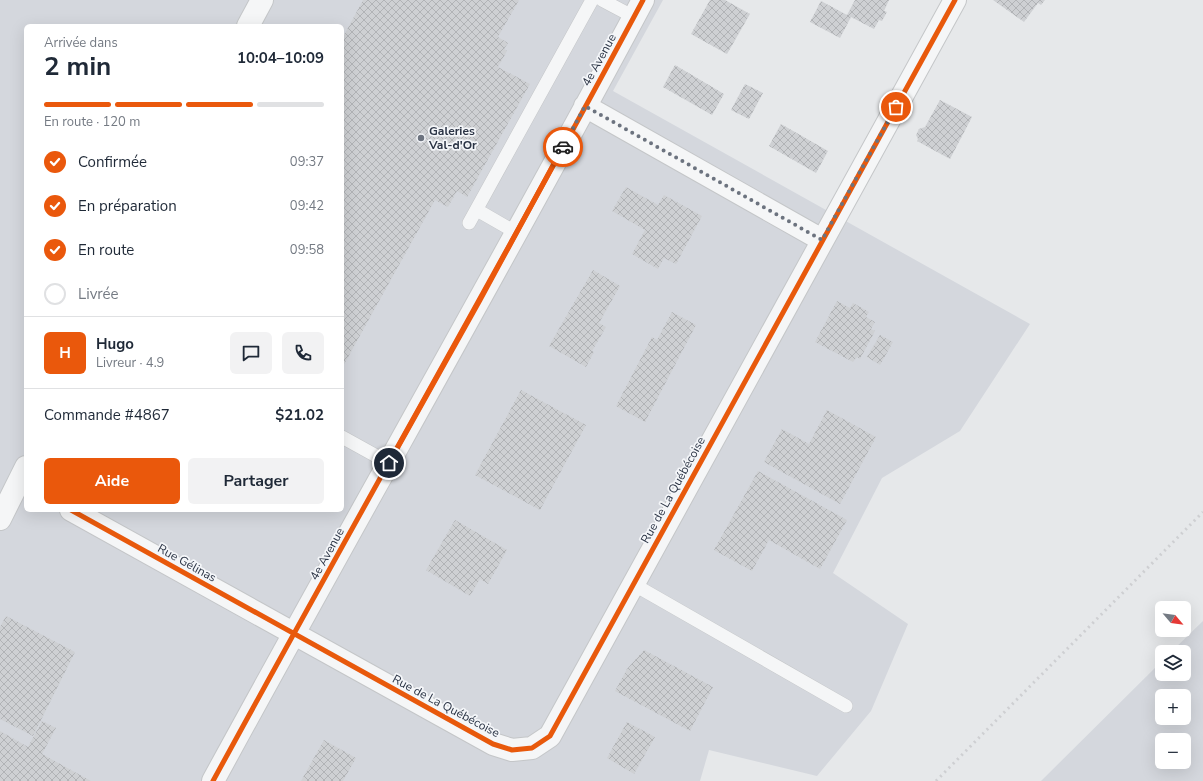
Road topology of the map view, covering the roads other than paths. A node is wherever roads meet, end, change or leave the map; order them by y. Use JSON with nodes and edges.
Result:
{"nodes":[{"id":1,"x":262,"y":0,"type":"edge"},
{"id":2,"x":592,"y":0,"type":"edge"},
{"id":3,"x":602,"y":0,"type":"edge"},
{"id":4,"x":955,"y":0,"type":"edge"},
{"id":5,"x":639,"y":9,"type":"edge"},
{"id":6,"x":249,"y":24,"type":"edge"},
{"id":7,"x":585,"y":106,"type":"junction"},
{"id":8,"x":477,"y":210,"type":"junction"},
{"id":9,"x":469,"y":223,"type":"dead end"},
{"id":10,"x":517,"y":233,"type":"junction"},
{"id":11,"x":822,"y":240,"type":"junction"},
{"id":12,"x":344,"y":438,"type":"edge"},
{"id":13,"x":389,"y":463,"type":"junction"},
{"id":14,"x":24,"y":478,"type":"edge"},
{"id":15,"x":75,"y":512,"type":"edge"},
{"id":16,"x":0,"y":519,"type":"edge"},
{"id":17,"x":633,"y":584,"type":"junction"},
{"id":18,"x":294,"y":633,"type":"junction"},
{"id":19,"x":846,"y":706,"type":"dead end"},
{"id":20,"x":213,"y":781,"type":"edge"}],
"edges":[{"from":1,"to":6,"type":"street"},
{"from":2,"to":8,"type":"lane"},
{"from":3,"to":5,"type":"lane"},
{"from":4,"to":11,"type":"street","name":"Rue de La Québécoise"},
{"from":5,"to":7,"type":"street","name":"4e Avenue"},
{"from":7,"to":10,"type":"street","name":"4e Avenue"},
{"from":7,"to":11,"type":"street"},
{"from":8,"to":9,"type":"lane"},
{"from":8,"to":10,"type":"lane"},
{"from":10,"to":13,"type":"street","name":"4e Avenue"},
{"from":11,"to":17,"type":"street","name":"Rue de La Québécoise"},
{"from":12,"to":13,"type":"lane"},
{"from":13,"to":18,"type":"street","name":"4e Avenue"},
{"from":14,"to":16,"type":"street"},
{"from":15,"to":18,"type":"street","name":"Rue Gélinas"},
{"from":17,"to":18,"type":"street","name":"Rue de La Québécoise"},
{"from":17,"to":19,"type":"lane"},
{"from":18,"to":20,"type":"street","name":"4e Avenue"}]}
